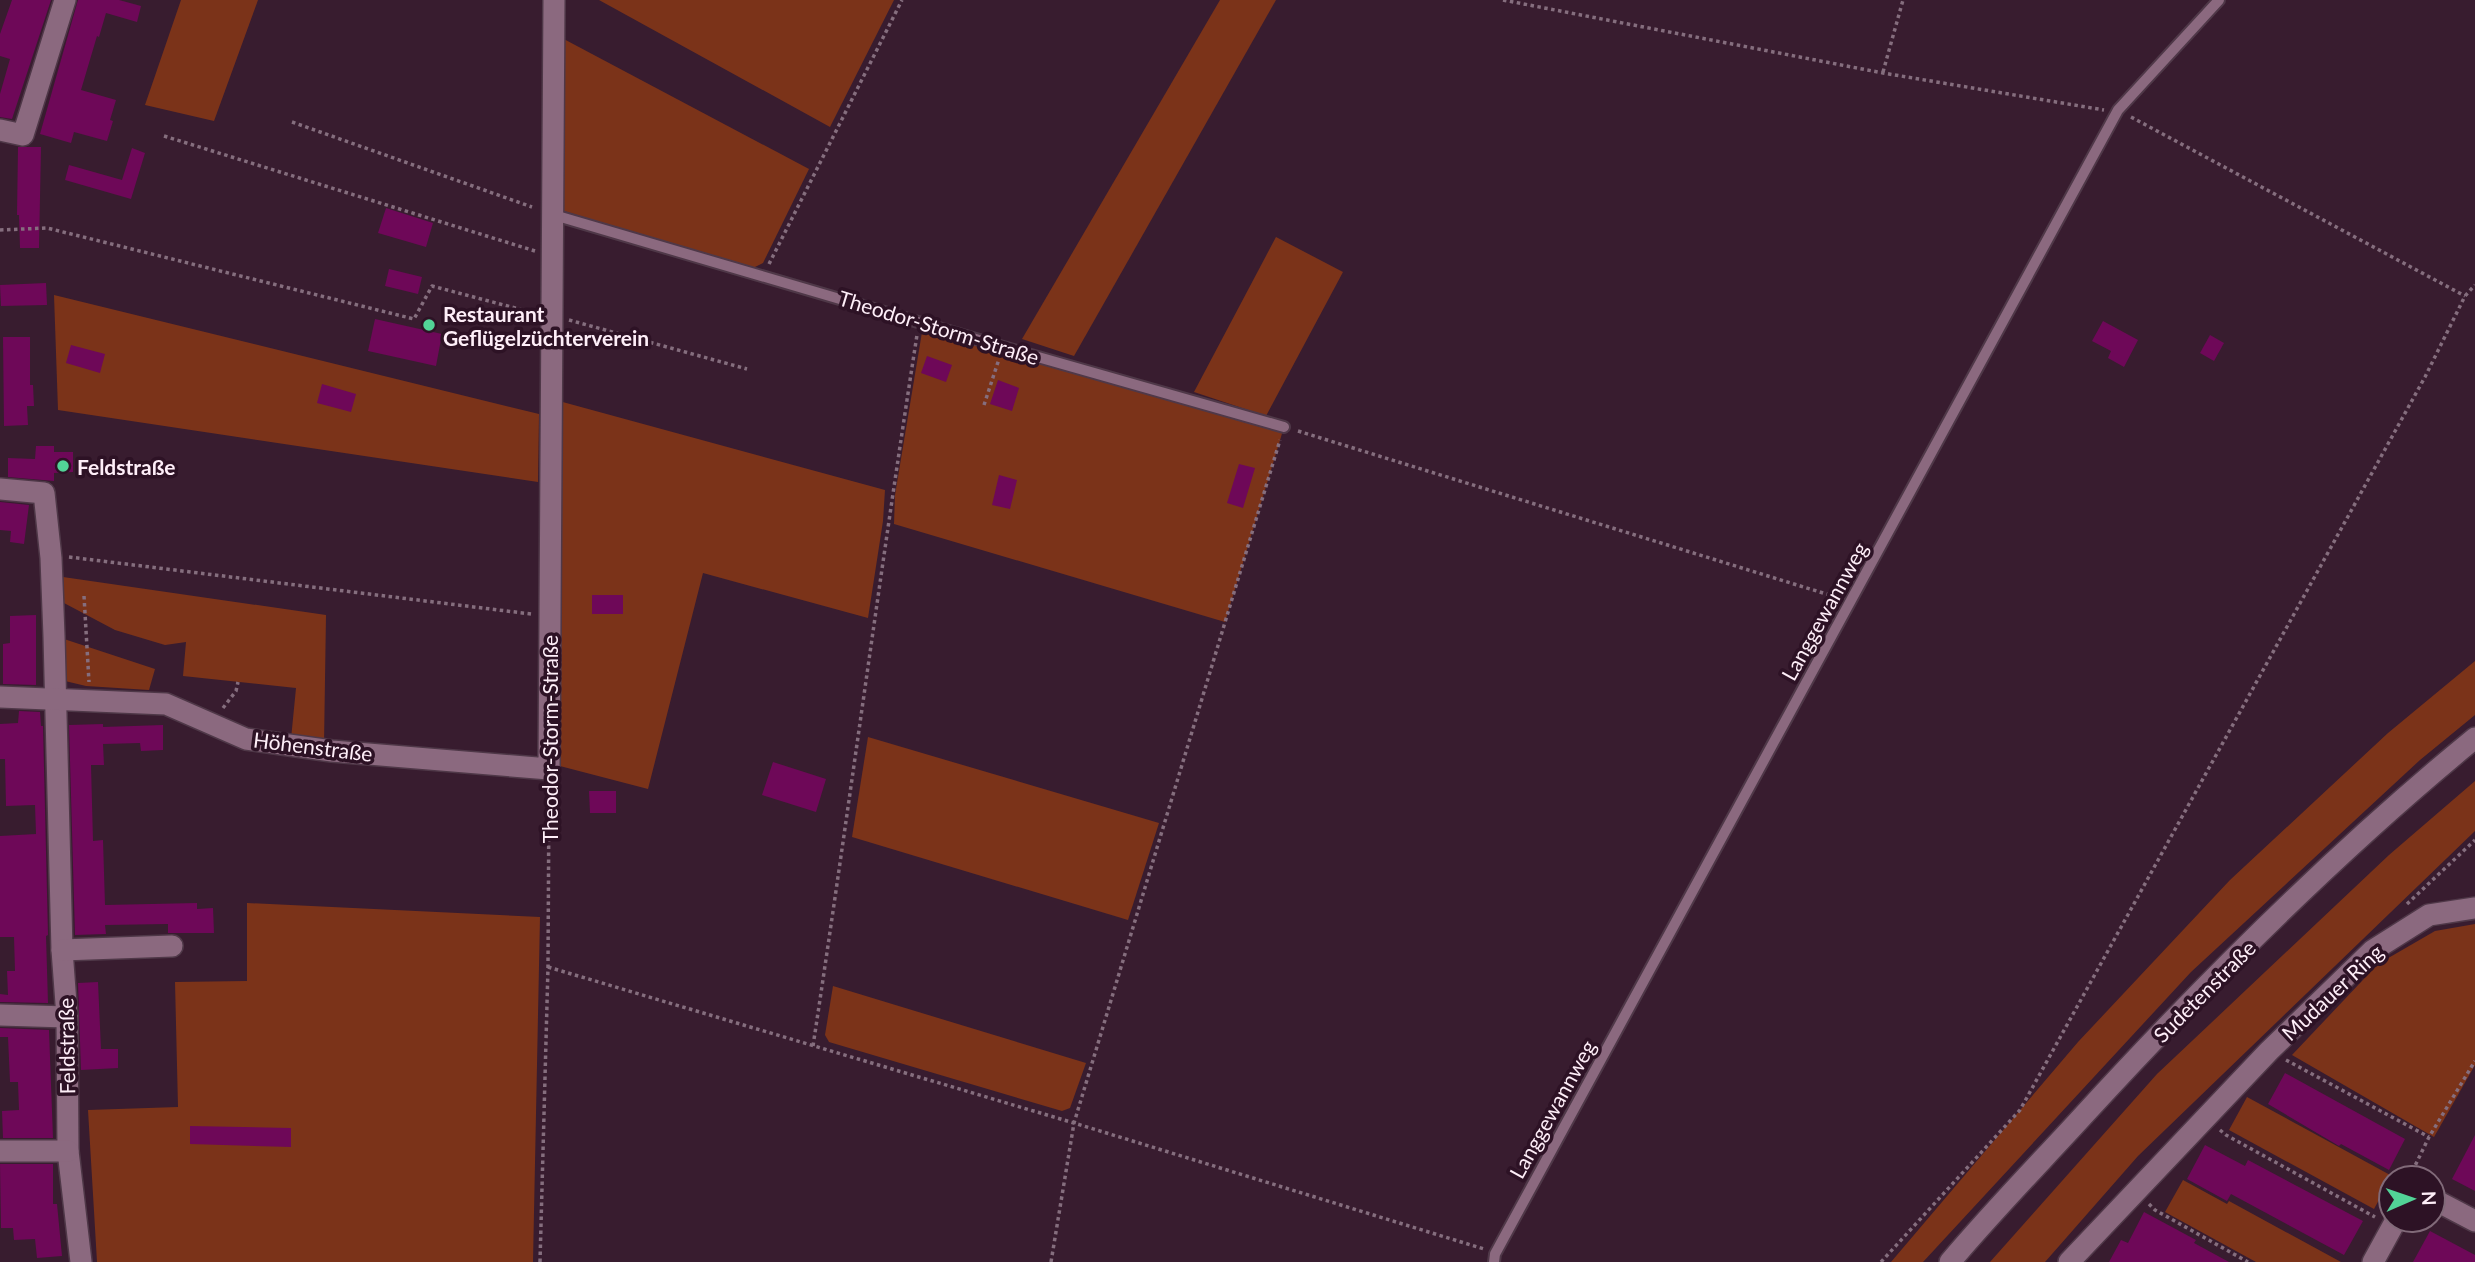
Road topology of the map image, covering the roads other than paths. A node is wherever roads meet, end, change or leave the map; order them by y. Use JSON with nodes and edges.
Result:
{"nodes":[{"id":1,"x":65,"y":0,"type":"edge"},
{"id":2,"x":554,"y":0,"type":"edge"},
{"id":3,"x":2219,"y":0,"type":"edge"},
{"id":4,"x":0,"y":130,"type":"edge"},
{"id":5,"x":554,"y":215,"type":"junction"},
{"id":6,"x":1284,"y":427,"type":"road end"},
{"id":7,"x":0,"y":489,"type":"edge"},
{"id":8,"x":0,"y":697,"type":"edge"},
{"id":9,"x":56,"y":701,"type":"junction"},
{"id":10,"x":2475,"y":738,"type":"edge"},
{"id":11,"x":549,"y":769,"type":"joint"},
{"id":12,"x":2475,"y":908,"type":"edge"},
{"id":13,"x":172,"y":946,"type":"dead end"},
{"id":14,"x":62,"y":950,"type":"junction"},
{"id":15,"x":0,"y":1015,"type":"edge"},
{"id":16,"x":67,"y":1017,"type":"junction"},
{"id":17,"x":0,"y":1151,"type":"edge"},
{"id":18,"x":68,"y":1151,"type":"junction"},
{"id":19,"x":2447,"y":1206,"type":"edge"},
{"id":20,"x":2475,"y":1221,"type":"edge"},
{"id":21,"x":2388,"y":1234,"type":"edge"},
{"id":22,"x":1494,"y":1258,"type":"edge"},
{"id":23,"x":80,"y":1262,"type":"edge"},
{"id":24,"x":1950,"y":1262,"type":"edge"},
{"id":25,"x":2069,"y":1262,"type":"edge"},
{"id":26,"x":2373,"y":1262,"type":"edge"}],
"edges":[{"from":1,"to":4,"type":"street"},
{"from":2,"to":5,"type":"street","name":"Theodor-Storm-Straße"},
{"from":3,"to":22,"type":"lane","name":"Langgewannweg"},
{"from":5,"to":6,"type":"lane","name":"Theodor-Storm-Straße"},
{"from":5,"to":11,"type":"street","name":"Theodor-Storm-Straße"},
{"from":7,"to":9,"type":"street","name":"Feldstraße"},
{"from":8,"to":9,"type":"street","name":"Höhenstraße"},
{"from":9,"to":11,"type":"street","name":"Höhenstraße"},
{"from":9,"to":14,"type":"street","name":"Feldstraße"},
{"from":10,"to":24,"type":"street","name":"Sudetenstraße"},
{"from":12,"to":25,"type":"street","name":"Mudauer Ring"},
{"from":13,"to":14,"type":"street"},
{"from":14,"to":16,"type":"street","name":"Feldstraße"},
{"from":15,"to":16,"type":"street"},
{"from":16,"to":18,"type":"street","name":"Feldstraße"},
{"from":17,"to":18,"type":"street"},
{"from":18,"to":23,"type":"street","name":"Feldstraße"},
{"from":19,"to":20,"type":"street"},
{"from":21,"to":26,"type":"street"}]}
